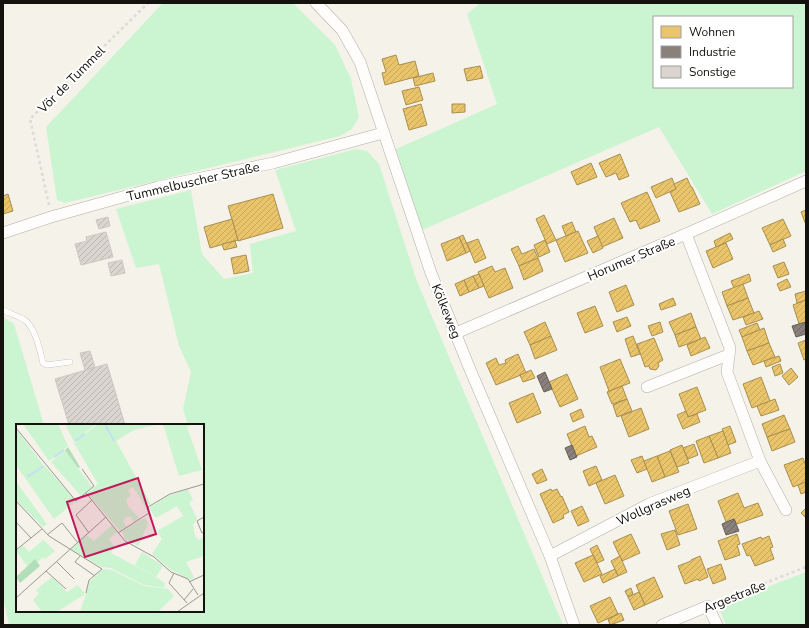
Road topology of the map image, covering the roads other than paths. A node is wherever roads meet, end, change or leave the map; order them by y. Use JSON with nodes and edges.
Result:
{"nodes":[{"id":1,"x":316,"y":3,"type":"edge"},
{"id":2,"x":383,"y":133,"type":"junction"},
{"id":3,"x":806,"y":181,"type":"edge"},
{"id":4,"x":3,"y":233,"type":"edge"},
{"id":5,"x":686,"y":234,"type":"junction"},
{"id":6,"x":3,"y":310,"type":"edge"},
{"id":7,"x":456,"y":333,"type":"junction"},
{"id":8,"x":728,"y":355,"type":"junction"},
{"id":9,"x":70,"y":362,"type":"dead end"},
{"id":10,"x":647,"y":387,"type":"dead end"},
{"id":11,"x":760,"y":461,"type":"junction"},
{"id":12,"x":786,"y":510,"type":"dead end"},
{"id":13,"x":550,"y":556,"type":"junction"},
{"id":14,"x":574,"y":625,"type":"edge"},
{"id":15,"x":662,"y":625,"type":"edge"},
{"id":16,"x":717,"y":625,"type":"edge"}],
"edges":[{"from":1,"to":2,"type":"street","name":"Kölkeweg"},
{"from":2,"to":4,"type":"street","name":"Tummelbuscher Straße"},
{"from":2,"to":7,"type":"street","name":"Kölkeweg"},
{"from":3,"to":5,"type":"street","name":"Horumer Straße"},
{"from":5,"to":7,"type":"street","name":"Horumer Straße"},
{"from":5,"to":8,"type":"street"},
{"from":6,"to":9,"type":"lane"},
{"from":7,"to":13,"type":"street","name":"Kölkeweg"},
{"from":8,"to":10,"type":"street"},
{"from":8,"to":11,"type":"street"},
{"from":11,"to":12,"type":"street"},
{"from":11,"to":13,"type":"street","name":"Wollgrasweg"},
{"from":13,"to":14,"type":"street","name":"Kölkeweg"},
{"from":15,"to":16,"type":"street","name":"Argestraße"}]}
